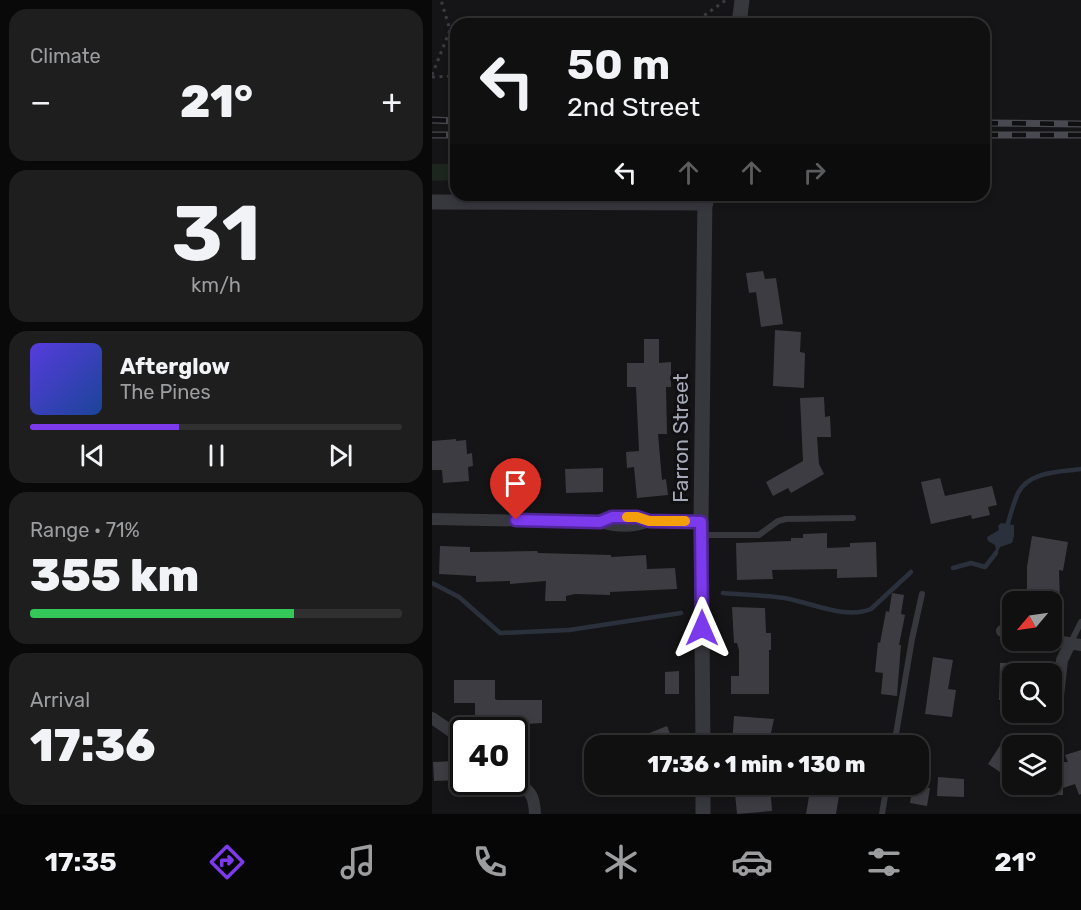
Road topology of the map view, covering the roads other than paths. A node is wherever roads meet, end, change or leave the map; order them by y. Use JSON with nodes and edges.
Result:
{"nodes":[{"id":1,"x":742,"y":0,"type":"edge"},
{"id":2,"x":740,"y":18,"type":"edge"},
{"id":3,"x":501,"y":201,"type":"edge"},
{"id":4,"x":707,"y":201,"type":"edge"},
{"id":5,"x":432,"y":202,"type":"edge"},
{"id":6,"x":853,"y":518,"type":"dead end"},
{"id":7,"x":432,"y":519,"type":"edge"},
{"id":8,"x":701,"y":529,"type":"junction"},
{"id":9,"x":922,"y":594,"type":"dead end"},
{"id":10,"x":1081,"y":622,"type":"edge"},
{"id":11,"x":1075,"y":645,"type":"edge"},
{"id":12,"x":1062,"y":663,"type":"edge"},
{"id":13,"x":432,"y":718,"type":"edge"},
{"id":14,"x":450,"y":730,"type":"edge"},
{"id":15,"x":703,"y":735,"type":"edge"},
{"id":16,"x":896,"y":735,"type":"edge"},
{"id":17,"x":528,"y":790,"type":"edge"},
{"id":18,"x":703,"y":795,"type":"edge"},
{"id":19,"x":885,"y":795,"type":"edge"},
{"id":20,"x":535,"y":814,"type":"edge"},
{"id":21,"x":703,"y":814,"type":"edge"},
{"id":22,"x":882,"y":814,"type":"edge"}],
"edges":[{"from":1,"to":2,"type":"street"},
{"from":3,"to":5,"type":"street"},
{"from":4,"to":8,"type":"street","name":"Farron Street"},
{"from":6,"to":8,"type":"lane"},
{"from":7,"to":8,"type":"street"},
{"from":8,"to":15,"type":"street","name":"Farron Street"},
{"from":9,"to":16,"type":"lane"},
{"from":10,"to":11,"type":"lane"},
{"from":11,"to":12,"type":"street"},
{"from":13,"to":14,"type":"street"},
{"from":17,"to":20,"type":"street"},
{"from":18,"to":21,"type":"street"},
{"from":19,"to":22,"type":"lane"}]}
